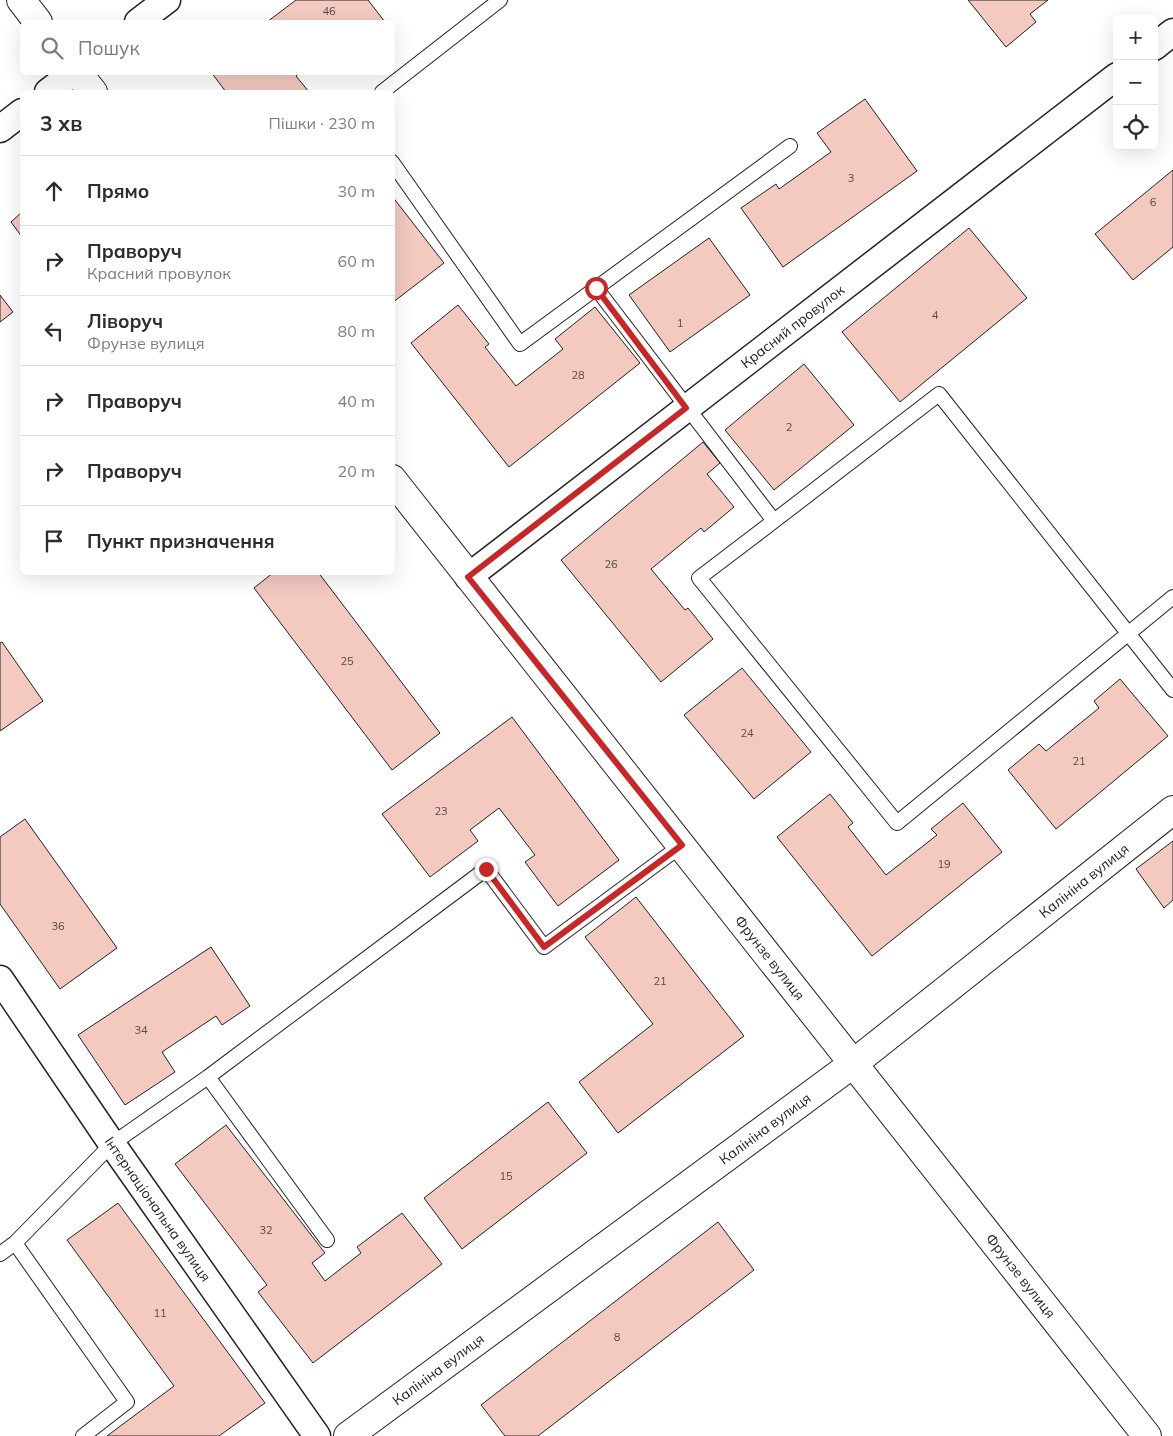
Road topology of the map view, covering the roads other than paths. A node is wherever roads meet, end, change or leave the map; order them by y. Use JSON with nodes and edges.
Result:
{"nodes":[{"id":1,"x":20,"y":0,"type":"edge"},
{"id":2,"x":167,"y":0,"type":"edge"},
{"id":3,"x":500,"y":0,"type":"edge"},
{"id":4,"x":36,"y":20,"type":"edge"},
{"id":5,"x":141,"y":20,"type":"edge"},
{"id":6,"x":1173,"y":32,"type":"edge"},
{"id":7,"x":1158,"y":44,"type":"edge"},
{"id":8,"x":72,"y":75,"type":"edge"},
{"id":9,"x":79,"y":75,"type":"edge"},
{"id":10,"x":1113,"y":79,"type":"edge"},
{"id":11,"x":51,"y":90,"type":"edge"},
{"id":12,"x":91,"y":90,"type":"edge"},
{"id":13,"x":385,"y":90,"type":"edge"},
{"id":14,"x":20,"y":114,"type":"edge"},
{"id":15,"x":0,"y":129,"type":"edge"},
{"id":16,"x":790,"y":146,"type":"dead end"},
{"id":17,"x":395,"y":166,"type":"edge"},
{"id":18,"x":596,"y":288,"type":"junction"},
{"id":19,"x":686,"y":408,"type":"junction"},
{"id":20,"x":395,"y":483,"type":"edge"},
{"id":21,"x":774,"y":521,"type":"junction"},
{"id":22,"x":468,"y":577,"type":"junction"},
{"id":23,"x":1173,"y":597,"type":"edge"},
{"id":24,"x":1128,"y":633,"type":"junction"},
{"id":25,"x":1173,"y":690,"type":"edge"},
{"id":26,"x":1173,"y":810,"type":"edge"},
{"id":27,"x":682,"y":845,"type":"junction"},
{"id":28,"x":0,"y":980,"type":"edge"},
{"id":29,"x":854,"y":1063,"type":"junction"},
{"id":30,"x":208,"y":1077,"type":"junction"},
{"id":31,"x":112,"y":1144,"type":"junction"},
{"id":32,"x":327,"y":1240,"type":"dead end"},
{"id":33,"x":15,"y":1243,"type":"junction"},
{"id":34,"x":0,"y":1254,"type":"edge"},
{"id":35,"x":83,"y":1436,"type":"edge"},
{"id":36,"x":317,"y":1436,"type":"edge"},
{"id":37,"x":348,"y":1436,"type":"edge"},
{"id":38,"x":1147,"y":1436,"type":"edge"}],
"edges":[{"from":1,"to":4,"type":"street"},
{"from":2,"to":5,"type":"street"},
{"from":3,"to":13,"type":"lane"},
{"from":6,"to":7,"type":"street"},
{"from":8,"to":11,"type":"street"},
{"from":9,"to":12,"type":"street"},
{"from":10,"to":19,"type":"street","name":"Красний провулок"},
{"from":14,"to":15,"type":"street"},
{"from":16,"to":18,"type":"lane"},
{"from":17,"to":18,"type":"lane"},
{"from":18,"to":19,"type":"lane"},
{"from":19,"to":21,"type":"lane"},
{"from":19,"to":22,"type":"street","name":"Красний провулок"},
{"from":20,"to":22,"type":"street","name":"Фрунзе вулиця"},
{"from":21,"to":24,"type":"lane"},
{"from":21,"to":24,"type":"lane"},
{"from":22,"to":27,"type":"street","name":"Фрунзе вулиця"},
{"from":23,"to":24,"type":"lane"},
{"from":24,"to":25,"type":"lane"},
{"from":26,"to":29,"type":"street","name":"Калініна вулиця"},
{"from":27,"to":29,"type":"street","name":"Фрунзе вулиця"},
{"from":27,"to":30,"type":"lane"},
{"from":28,"to":31,"type":"street","name":"Інтернаціональна вулиця"},
{"from":29,"to":37,"type":"street","name":"Калініна вулиця"},
{"from":29,"to":38,"type":"street","name":"Фрунзе вулиця"},
{"from":30,"to":31,"type":"lane"},
{"from":30,"to":32,"type":"lane"},
{"from":31,"to":33,"type":"lane"},
{"from":31,"to":36,"type":"street","name":"Інтернаціональна вулиця"},
{"from":33,"to":34,"type":"lane"},
{"from":33,"to":35,"type":"lane"}]}
